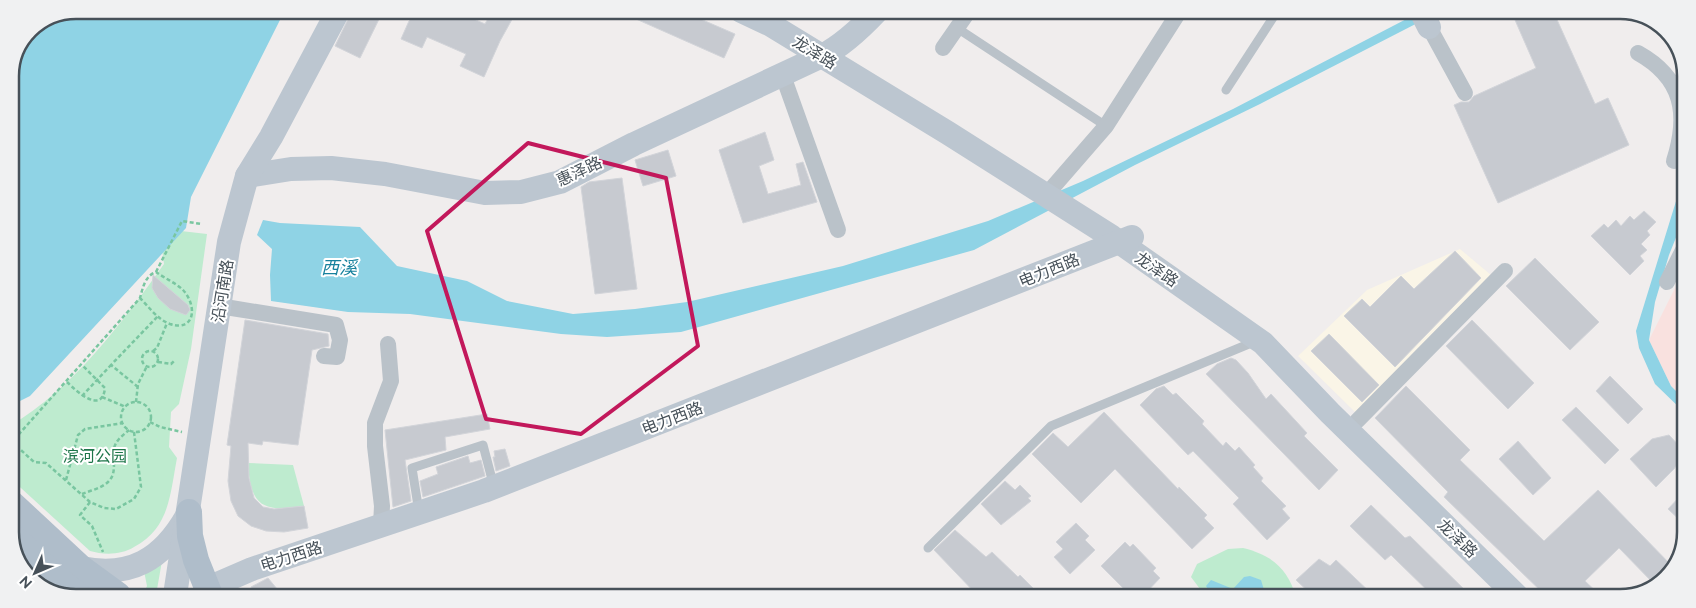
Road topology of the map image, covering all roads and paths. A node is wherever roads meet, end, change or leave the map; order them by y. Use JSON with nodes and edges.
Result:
{"nodes":[{"id":1,"x":334,"y":19,"type":"edge"},
{"id":2,"x":764,"y":19,"type":"edge"},
{"id":3,"x":870,"y":19,"type":"edge"},
{"id":4,"x":963,"y":19,"type":"edge"},
{"id":5,"x":1175,"y":19,"type":"edge"},
{"id":6,"x":1272,"y":19,"type":"edge"},
{"id":7,"x":1426,"y":20,"type":"edge"},
{"id":8,"x":957,"y":28,"type":"junction"},
{"id":9,"x":943,"y":48,"type":"dead end"},
{"id":10,"x":829,"y":52,"type":"junction"},
{"id":11,"x":1638,"y":53,"type":"dead end"},
{"id":12,"x":782,"y":73,"type":"junction"},
{"id":13,"x":1226,"y":90,"type":"dead end"},
{"id":14,"x":1465,"y":93,"type":"dead end"},
{"id":15,"x":1677,"y":97,"type":"edge"},
{"id":16,"x":1106,"y":126,"type":"junction"},
{"id":17,"x":1677,"y":156,"type":"edge"},
{"id":18,"x":1674,"y":161,"type":"dead end"},
{"id":19,"x":247,"y":176,"type":"junction"},
{"id":20,"x":1053,"y":187,"type":"junction"},
{"id":21,"x":201,"y":224,"type":"dead end"},
{"id":22,"x":838,"y":230,"type":"dead end"},
{"id":23,"x":1125,"y":240,"type":"junction"},
{"id":24,"x":1677,"y":262,"type":"edge"},
{"id":25,"x":1505,"y":271,"type":"dead end"},
{"id":26,"x":156,"y":272,"type":"junction"},
{"id":27,"x":1667,"y":282,"type":"dead end"},
{"id":28,"x":140,"y":298,"type":"junction"},
{"id":29,"x":219,"y":306,"type":"junction"},
{"id":30,"x":158,"y":316,"type":"junction"},
{"id":31,"x":168,"y":324,"type":"junction"},
{"id":32,"x":1265,"y":337,"type":"junction"},
{"id":33,"x":388,"y":344,"type":"dead end"},
{"id":34,"x":153,"y":351,"type":"junction"},
{"id":35,"x":324,"y":356,"type":"dead end"},
{"id":36,"x":174,"y":361,"type":"dead end"},
{"id":37,"x":158,"y":362,"type":"junction"},
{"id":38,"x":82,"y":365,"type":"junction"},
{"id":39,"x":111,"y":365,"type":"junction"},
{"id":40,"x":147,"y":366,"type":"junction"},
{"id":41,"x":98,"y":380,"type":"junction"},
{"id":42,"x":67,"y":382,"type":"junction"},
{"id":43,"x":138,"y":388,"type":"junction"},
{"id":44,"x":82,"y":396,"type":"junction"},
{"id":45,"x":102,"y":397,"type":"junction"},
{"id":46,"x":136,"y":402,"type":"junction"},
{"id":47,"x":126,"y":407,"type":"junction"},
{"id":48,"x":1357,"y":421,"type":"junction"},
{"id":49,"x":150,"y":422,"type":"junction"},
{"id":50,"x":122,"y":423,"type":"junction"},
{"id":51,"x":129,"y":430,"type":"junction"},
{"id":52,"x":134,"y":432,"type":"junction"},
{"id":53,"x":19,"y":434,"type":"edge"},
{"id":54,"x":201,"y":435,"type":"junction"},
{"id":55,"x":19,"y":448,"type":"edge"},
{"id":56,"x":66,"y":480,"type":"junction"},
{"id":57,"x":494,"y":487,"type":"junction"},
{"id":58,"x":82,"y":494,"type":"junction"},
{"id":59,"x":90,"y":502,"type":"junction"},
{"id":60,"x":189,"y":512,"type":"junction"},
{"id":61,"x":419,"y":513,"type":"junction"},
{"id":62,"x":19,"y":514,"type":"edge"},
{"id":63,"x":381,"y":526,"type":"junction"},
{"id":64,"x":20,"y":542,"type":"edge"},
{"id":65,"x":928,"y":548,"type":"dead end"},
{"id":66,"x":104,"y":557,"type":"dead end"},
{"id":67,"x":73,"y":585,"type":"edge"},
{"id":68,"x":91,"y":589,"type":"edge"},
{"id":69,"x":176,"y":589,"type":"edge"},
{"id":70,"x":208,"y":589,"type":"edge"},
{"id":71,"x":215,"y":589,"type":"edge"},
{"id":72,"x":1510,"y":589,"type":"edge"},
{"id":73,"x":1529,"y":589,"type":"edge"}],
"edges":[{"from":1,"to":19,"type":"main road","name":"沿河南路"},
{"from":2,"to":10,"type":"main road","name":"龙泽路"},
{"from":3,"to":10,"type":"main road","name":"惠泽路"},
{"from":4,"to":8,"type":"street"},
{"from":5,"to":16,"type":"street"},
{"from":6,"to":13,"type":"lane"},
{"from":7,"to":14,"type":"street"},
{"from":8,"to":9,"type":"street"},
{"from":8,"to":16,"type":"lane"},
{"from":10,"to":12,"type":"main road","name":"惠泽路"},
{"from":10,"to":20,"type":"main road","name":"龙泽路"},
{"from":10,"to":23,"type":"main road","name":"龙泽路"},
{"from":11,"to":15,"type":"street"},
{"from":12,"to":19,"type":"main road","name":"惠泽路"},
{"from":12,"to":22,"type":"street"},
{"from":16,"to":20,"type":"street"},
{"from":17,"to":18,"type":"street"},
{"from":19,"to":29,"type":"main road","name":"沿河南路"},
{"from":20,"to":23,"type":"main road","name":"龙泽路"},
{"from":21,"to":26,"type":"path"},
{"from":23,"to":32,"type":"main road","name":"龙泽路"},
{"from":23,"to":57,"type":"main road","name":"电力西路"},
{"from":24,"to":27,"type":"street"},
{"from":25,"to":48,"type":"street"},
{"from":26,"to":28,"type":"path"},
{"from":26,"to":31,"type":"path"},
{"from":28,"to":30,"type":"path"},
{"from":28,"to":38,"type":"path"},
{"from":29,"to":35,"type":"street"},
{"from":29,"to":54,"type":"main road","name":"沿河南路"},
{"from":30,"to":31,"type":"path"},
{"from":30,"to":39,"type":"path"},
{"from":31,"to":34,"type":"path"},
{"from":32,"to":48,"type":"main road","name":"龙泽路"},
{"from":32,"to":65,"type":"lane"},
{"from":32,"to":72,"type":"main road","name":"龙泽路"},
{"from":33,"to":63,"type":"street"},
{"from":34,"to":37,"type":"path"},
{"from":34,"to":40,"type":"path"},
{"from":36,"to":37,"type":"path"},
{"from":37,"to":40,"type":"path"},
{"from":38,"to":41,"type":"path"},
{"from":38,"to":42,"type":"path"},
{"from":39,"to":41,"type":"path"},
{"from":39,"to":43,"type":"path"},
{"from":40,"to":43,"type":"path"},
{"from":41,"to":44,"type":"path"},
{"from":41,"to":45,"type":"path"},
{"from":42,"to":44,"type":"path"},
{"from":42,"to":53,"type":"path"},
{"from":43,"to":46,"type":"path"},
{"from":44,"to":45,"type":"path"},
{"from":45,"to":47,"type":"path"},
{"from":46,"to":47,"type":"path"},
{"from":46,"to":49,"type":"path"},
{"from":47,"to":50,"type":"path"},
{"from":48,"to":73,"type":"main road","name":"龙泽路"},
{"from":49,"to":52,"type":"path"},
{"from":49,"to":54,"type":"path"},
{"from":50,"to":51,"type":"path"},
{"from":50,"to":56,"type":"path"},
{"from":51,"to":52,"type":"path"},
{"from":51,"to":58,"type":"path"},
{"from":52,"to":59,"type":"path"},
{"from":54,"to":60,"type":"main road","name":"沿河南路"},
{"from":55,"to":56,"type":"path"},
{"from":56,"to":58,"type":"path"},
{"from":57,"to":61,"type":"main road","name":"电力西路"},
{"from":57,"to":61,"type":"lane"},
{"from":58,"to":59,"type":"path"},
{"from":59,"to":66,"type":"path"},
{"from":60,"to":67,"type":"main road"},
{"from":60,"to":69,"type":"main road","name":"沿河南路"},
{"from":60,"to":70,"type":"main road"},
{"from":61,"to":63,"type":"main road","name":"电力西路"},
{"from":62,"to":67,"type":"main road"},
{"from":63,"to":71,"type":"main road","name":"电力西路"},
{"from":64,"to":67,"type":"main road"},
{"from":67,"to":68,"type":"main road"}]}
